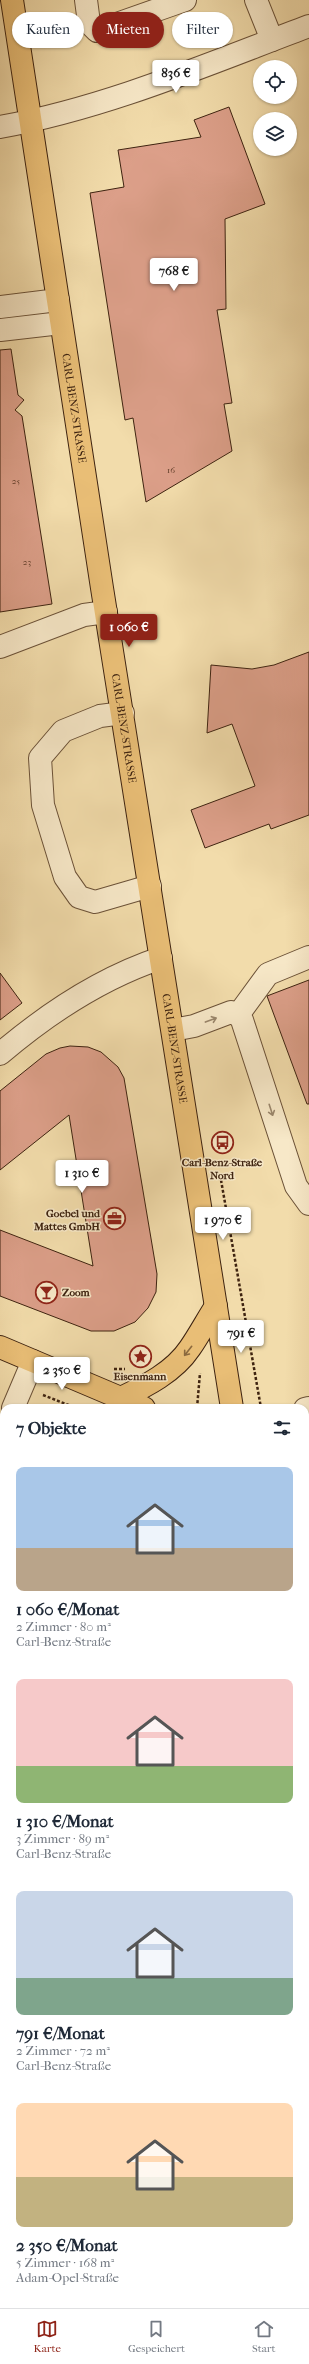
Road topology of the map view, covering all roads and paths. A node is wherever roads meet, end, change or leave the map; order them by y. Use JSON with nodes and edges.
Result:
{"nodes":[{"id":1,"x":12,"y":0,"type":"edge"},
{"id":2,"x":86,"y":0,"type":"edge"},
{"id":3,"x":185,"y":0,"type":"edge"},
{"id":4,"x":256,"y":0,"type":"edge"},
{"id":5,"x":309,"y":26,"type":"edge"},
{"id":6,"x":272,"y":40,"type":"junction"},
{"id":7,"x":30,"y":121,"type":"junction"},
{"id":8,"x":0,"y":128,"type":"edge"},
{"id":9,"x":58,"y":300,"type":"junction"},
{"id":10,"x":0,"y":307,"type":"edge"},
{"id":11,"x":61,"y":323,"type":"junction"},
{"id":12,"x":0,"y":330,"type":"edge"},
{"id":13,"x":106,"y":612,"type":"junction"},
{"id":14,"x":0,"y":647,"type":"edge"},
{"id":15,"x":123,"y":713,"type":"junction"},
{"id":16,"x":150,"y":886,"type":"junction"},
{"id":17,"x":309,"y":957,"type":"edge"},
{"id":18,"x":161,"y":958,"type":"junction"},
{"id":19,"x":238,"y":1015,"type":"junction"},
{"id":20,"x":173,"y":1030,"type":"junction"},
{"id":21,"x":0,"y":1054,"type":"edge"},
{"id":22,"x":309,"y":1204,"type":"edge"},
{"id":23,"x":216,"y":1306,"type":"junction"},
{"id":24,"x":0,"y":1347,"type":"edge"},
{"id":25,"x":33,"y":1361,"type":"junction"},
{"id":26,"x":121,"y":1398,"type":"junction"},
{"id":27,"x":15,"y":1404,"type":"edge"},
{"id":28,"x":135,"y":1404,"type":"edge"},
{"id":29,"x":231,"y":1404,"type":"edge"}],
"edges":[{"from":1,"to":7,"type":"main road","name":"CARL-BENZ-STRASSE"},
{"from":2,"to":3,"type":"street"},
{"from":4,"to":6,"type":"street"},
{"from":5,"to":6,"type":"street"},
{"from":6,"to":7,"type":"street"},
{"from":7,"to":8,"type":"street"},
{"from":7,"to":9,"type":"main road","name":"CARL-BENZ-STRASSE"},
{"from":9,"to":10,"type":"street"},
{"from":9,"to":11,"type":"main road","name":"CARL-BENZ-STRASSE"},
{"from":11,"to":12,"type":"street"},
{"from":11,"to":13,"type":"main road","name":"CARL-BENZ-STRASSE"},
{"from":13,"to":14,"type":"street"},
{"from":13,"to":15,"type":"main road","name":"CARL-BENZ-STRASSE"},
{"from":15,"to":16,"type":"main road","name":"CARL-BENZ-STRASSE"},
{"from":15,"to":16,"type":"street"},
{"from":16,"to":18,"type":"main road","name":"CARL-BENZ-STRASSE"},
{"from":17,"to":19,"type":"street"},
{"from":18,"to":20,"type":"main road","name":"CARL-BENZ-STRASSE"},
{"from":18,"to":21,"type":"street"},
{"from":20,"to":19,"type":"street","one_way":true},
{"from":19,"to":22,"type":"street","one_way":true},
{"from":20,"to":23,"type":"main road","name":"CARL-BENZ-STRASSE"},
{"from":23,"to":26,"type":"main road","one_way":true},
{"from":23,"to":29,"type":"main road","name":"CARL-BENZ-STRASSE"},
{"from":24,"to":25,"type":"main road"},
{"from":25,"to":26,"type":"main road"},
{"from":25,"to":27,"type":"street"},
{"from":26,"to":28,"type":"main road"}]}
